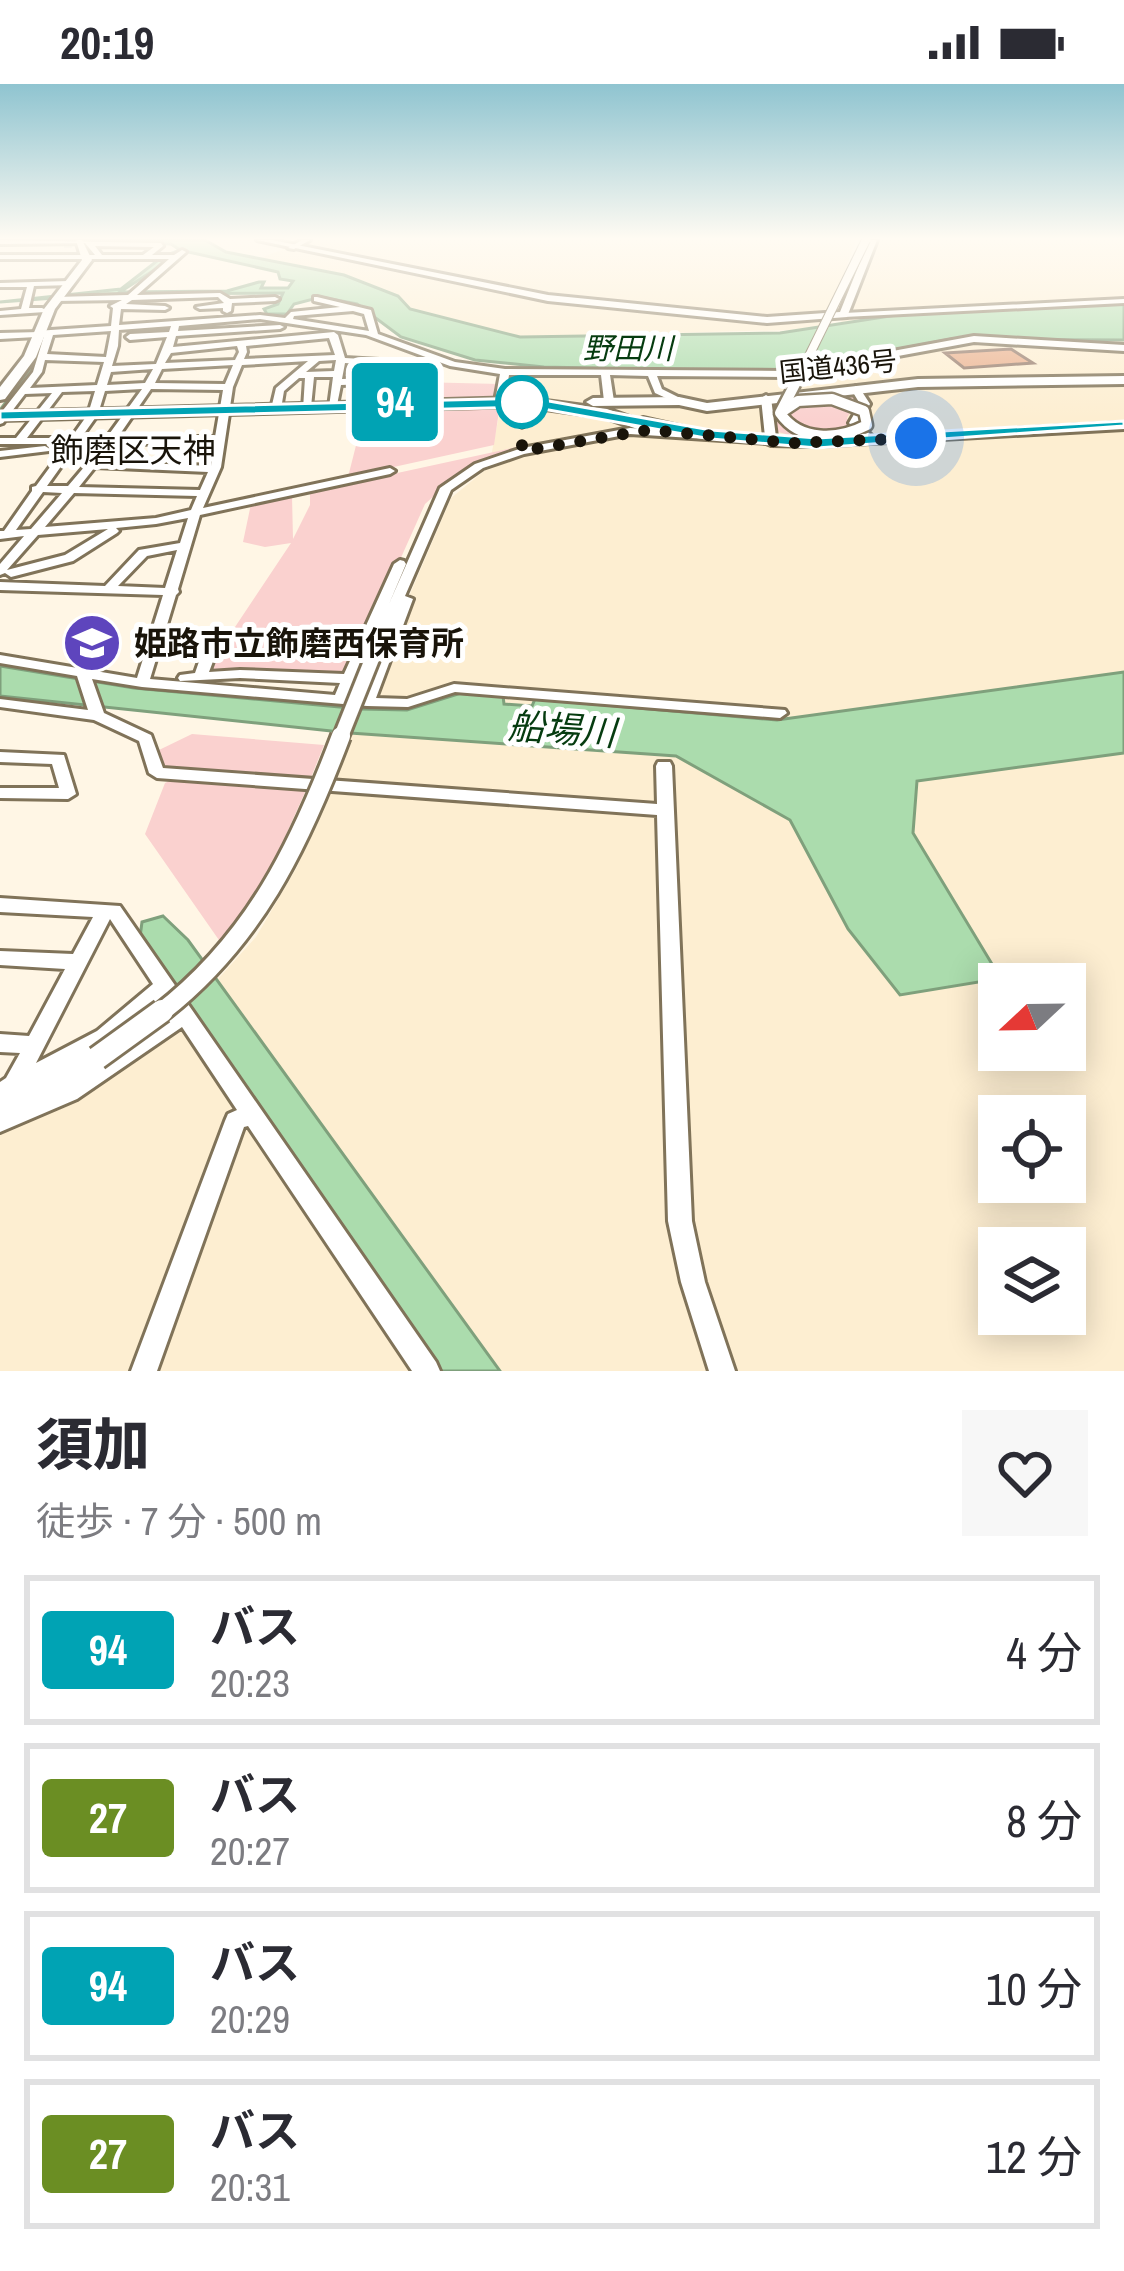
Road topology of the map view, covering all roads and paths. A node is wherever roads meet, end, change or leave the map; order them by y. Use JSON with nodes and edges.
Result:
{"nodes":[{"id":1,"x":27,"y":300,"type":"edge"},
{"id":2,"x":40,"y":300,"type":"edge"},
{"id":3,"x":52,"y":300,"type":"edge"},
{"id":4,"x":76,"y":300,"type":"edge"},
{"id":5,"x":126,"y":300,"type":"edge"},
{"id":6,"x":160,"y":300,"type":"edge"},
{"id":7,"x":258,"y":300,"type":"edge"},
{"id":8,"x":326,"y":300,"type":"edge"},
{"id":9,"x":569,"y":300,"type":"edge"},
{"id":10,"x":845,"y":300,"type":"edge"},
{"id":11,"x":227,"y":302,"type":"junction"},
{"id":12,"x":1124,"y":302,"type":"edge"},
{"id":13,"x":26,"y":303,"type":"junction"},
{"id":14,"x":173,"y":303,"type":"junction"},
{"id":15,"x":119,"y":306,"type":"junction"},
{"id":16,"x":359,"y":308,"type":"junction"},
{"id":17,"x":0,"y":313,"type":"edge"},
{"id":18,"x":201,"y":314,"type":"junction"},
{"id":19,"x":838,"y":317,"type":"junction"},
{"id":20,"x":152,"y":321,"type":"junction"},
{"id":21,"x":262,"y":321,"type":"junction"},
{"id":22,"x":284,"y":321,"type":"junction"},
{"id":23,"x":308,"y":324,"type":"junction"},
{"id":24,"x":176,"y":329,"type":"junction"},
{"id":25,"x":329,"y":332,"type":"junction"},
{"id":26,"x":115,"y":333,"type":"junction"},
{"id":27,"x":0,"y":334,"type":"edge"},
{"id":28,"x":35,"y":334,"type":"junction"},
{"id":29,"x":367,"y":334,"type":"junction"},
{"id":30,"x":247,"y":338,"type":"junction"},
{"id":31,"x":1124,"y":348,"type":"edge"},
{"id":32,"x":170,"y":350,"type":"junction"},
{"id":33,"x":44,"y":357,"type":"junction"},
{"id":34,"x":428,"y":357,"type":"junction"},
{"id":35,"x":317,"y":358,"type":"junction"},
{"id":36,"x":340,"y":358,"type":"junction"},
{"id":37,"x":363,"y":358,"type":"junction"},
{"id":38,"x":409,"y":363,"type":"junction"},
{"id":39,"x":110,"y":364,"type":"junction"},
{"id":40,"x":235,"y":364,"type":"junction"},
{"id":41,"x":163,"y":367,"type":"junction"},
{"id":42,"x":471,"y":368,"type":"junction"},
{"id":43,"x":505,"y":372,"type":"junction"},
{"id":44,"x":605,"y":372,"type":"junction"},
{"id":45,"x":651,"y":372,"type":"junction"},
{"id":46,"x":296,"y":375,"type":"junction"},
{"id":47,"x":310,"y":375,"type":"junction"},
{"id":48,"x":338,"y":378,"type":"junction"},
{"id":49,"x":1124,"y":380,"type":"edge"},
{"id":50,"x":0,"y":384,"type":"edge"},
{"id":51,"x":149,"y":386,"type":"junction"},
{"id":52,"x":192,"y":386,"type":"junction"},
{"id":53,"x":228,"y":387,"type":"junction"},
{"id":54,"x":104,"y":388,"type":"junction"},
{"id":55,"x":60,"y":389,"type":"junction"},
{"id":56,"x":856,"y":389,"type":"junction"},
{"id":57,"x":24,"y":391,"type":"junction"},
{"id":58,"x":0,"y":396,"type":"edge"},
{"id":59,"x":766,"y":398,"type":"junction"},
{"id":60,"x":679,"y":400,"type":"junction"},
{"id":61,"x":500,"y":401,"type":"junction"},
{"id":62,"x":609,"y":401,"type":"junction"},
{"id":63,"x":364,"y":403,"type":"junction"},
{"id":64,"x":332,"y":405,"type":"junction"},
{"id":65,"x":559,"y":405,"type":"junction"},
{"id":66,"x":306,"y":406,"type":"junction"},
{"id":67,"x":276,"y":409,"type":"junction"},
{"id":68,"x":224,"y":410,"type":"junction"},
{"id":69,"x":179,"y":412,"type":"junction"},
{"id":70,"x":130,"y":413,"type":"junction"},
{"id":71,"x":93,"y":414,"type":"junction"},
{"id":72,"x":38,"y":415,"type":"junction"},
{"id":73,"x":1,"y":417,"type":"edge"},
{"id":74,"x":633,"y":426,"type":"junction"},
{"id":75,"x":1124,"y":426,"type":"edge"},
{"id":76,"x":654,"y":431,"type":"joint"},
{"id":77,"x":711,"y":435,"type":"junction"},
{"id":78,"x":110,"y":439,"type":"junction"},
{"id":79,"x":20,"y":440,"type":"junction"},
{"id":80,"x":221,"y":440,"type":"junction"},
{"id":81,"x":871,"y":440,"type":"junction"},
{"id":82,"x":0,"y":441,"type":"edge"},
{"id":83,"x":69,"y":443,"type":"junction"},
{"id":84,"x":770,"y":444,"type":"junction"},
{"id":85,"x":0,"y":454,"type":"edge"},
{"id":86,"x":88,"y":464,"type":"junction"},
{"id":87,"x":215,"y":469,"type":"junction"},
{"id":88,"x":390,"y":471,"type":"dead end"},
{"id":89,"x":36,"y":489,"type":"junction"},
{"id":90,"x":69,"y":489,"type":"junction"},
{"id":91,"x":204,"y":493,"type":"junction"},
{"id":92,"x":195,"y":513,"type":"junction"},
{"id":93,"x":119,"y":527,"type":"junction"},
{"id":94,"x":32,"y":534,"type":"junction"},
{"id":95,"x":3,"y":535,"type":"edge"},
{"id":96,"x":420,"y":541,"type":"junction"},
{"id":97,"x":185,"y":545,"type":"junction"},
{"id":98,"x":5,"y":570,"type":"edge"},
{"id":99,"x":0,"y":586,"type":"edge"},
{"id":100,"x":35,"y":587,"type":"junction"},
{"id":101,"x":108,"y":590,"type":"junction"},
{"id":102,"x":172,"y":592,"type":"junction"},
{"id":103,"x":155,"y":652,"type":"junction"},
{"id":104,"x":0,"y":659,"type":"edge"},
{"id":105,"x":83,"y":673,"type":"junction"},
{"id":106,"x":201,"y":676,"type":"junction"},
{"id":107,"x":350,"y":679,"type":"junction"},
{"id":108,"x":150,"y":683,"type":"junction"},
{"id":109,"x":340,"y":700,"type":"junction"},
{"id":110,"x":367,"y":702,"type":"junction"},
{"id":111,"x":0,"y":703,"type":"edge"},
{"id":112,"x":780,"y":713,"type":"dead end"},
{"id":113,"x":97,"y":716,"type":"junction"},
{"id":114,"x":0,"y":757,"type":"edge"},
{"id":115,"x":664,"y":766,"type":"dead end"},
{"id":116,"x":0,"y":793,"type":"edge"},
{"id":117,"x":665,"y":810,"type":"junction"},
{"id":118,"x":0,"y":905,"type":"edge"},
{"id":119,"x":105,"y":911,"type":"junction"},
{"id":120,"x":0,"y":958,"type":"edge"},
{"id":121,"x":79,"y":962,"type":"junction"},
{"id":122,"x":165,"y":985,"type":"junction"},
{"id":123,"x":186,"y":1014,"type":"junction"},
{"id":124,"x":0,"y":1043,"type":"edge"},
{"id":125,"x":36,"y":1045,"type":"junction"},
{"id":126,"x":6,"y":1089,"type":"edge"},
{"id":127,"x":0,"y":1107,"type":"edge"},
{"id":128,"x":252,"y":1113,"type":"junction"},
{"id":129,"x":0,"y":1122,"type":"edge"},
{"id":130,"x":145,"y":1371,"type":"edge"},
{"id":131,"x":427,"y":1371,"type":"edge"},
{"id":132,"x":722,"y":1371,"type":"edge"}],
"edges":[{"from":1,"to":13,"type":"street"},
{"from":2,"to":13,"type":"street"},
{"from":3,"to":28,"type":"highway"},
{"from":4,"to":15,"type":"street"},
{"from":5,"to":15,"type":"street"},
{"from":6,"to":14,"type":"street"},
{"from":7,"to":11,"type":"street"},
{"from":8,"to":16,"type":"street"},
{"from":9,"to":19,"type":"main road"},
{"from":10,"to":19,"type":"main road"},
{"from":11,"to":14,"type":"street"},
{"from":11,"to":18,"type":"street"},
{"from":11,"to":21,"type":"street"},
{"from":12,"to":19,"type":"street"},
{"from":13,"to":17,"type":"street"},
{"from":14,"to":15,"type":"street"},
{"from":14,"to":18,"type":"street"},
{"from":14,"to":20,"type":"street"},
{"from":14,"to":20,"type":"street"},
{"from":15,"to":26,"type":"street"},
{"from":16,"to":22,"type":"street"},
{"from":16,"to":29,"type":"street"},
{"from":18,"to":21,"type":"street"},
{"from":18,"to":24,"type":"street"},
{"from":19,"to":84,"type":"street","bridge":true},
{"from":20,"to":24,"type":"street"},
{"from":20,"to":26,"type":"street"},
{"from":21,"to":22,"type":"street"},
{"from":21,"to":23,"type":"street"},
{"from":21,"to":30,"type":"street"},
{"from":22,"to":23,"type":"street"},
{"from":23,"to":25,"type":"street"},
{"from":24,"to":26,"type":"street"},
{"from":24,"to":30,"type":"street"},
{"from":24,"to":32,"type":"street"},
{"from":25,"to":29,"type":"street"},
{"from":25,"to":30,"type":"street"},
{"from":25,"to":36,"type":"street"},
{"from":26,"to":28,"type":"street"},
{"from":26,"to":39,"type":"street"},
{"from":27,"to":28,"type":"main road"},
{"from":28,"to":33,"type":"street"},
{"from":28,"to":50,"type":"highway"},
{"from":28,"to":58,"type":"highway"},
{"from":29,"to":34,"type":"street"},
{"from":29,"to":37,"type":"street"},
{"from":30,"to":32,"type":"street"},
{"from":30,"to":40,"type":"street"},
{"from":31,"to":45,"type":"street"},
{"from":32,"to":41,"type":"street"},
{"from":33,"to":39,"type":"street"},
{"from":33,"to":57,"type":"street"},
{"from":34,"to":38,"type":"street"},
{"from":34,"to":42,"type":"street"},
{"from":35,"to":36,"type":"street"},
{"from":35,"to":40,"type":"street"},
{"from":35,"to":46,"type":"street"},
{"from":36,"to":37,"type":"street"},
{"from":36,"to":48,"type":"street"},
{"from":37,"to":38,"type":"street"},
{"from":38,"to":42,"type":"street"},
{"from":39,"to":41,"type":"street"},
{"from":39,"to":54,"type":"street"},
{"from":40,"to":41,"type":"street"},
{"from":40,"to":53,"type":"street"},
{"from":41,"to":51,"type":"street"},
{"from":42,"to":43,"type":"street"},
{"from":43,"to":44,"type":"street"},
{"from":43,"to":61,"type":"street"},
{"from":44,"to":45,"type":"street"},
{"from":44,"to":62,"type":"street"},
{"from":45,"to":60,"type":"street"},
{"from":46,"to":47,"type":"street"},
{"from":46,"to":67,"type":"street"},
{"from":47,"to":48,"type":"street"},
{"from":47,"to":66,"type":"street"},
{"from":48,"to":63,"type":"street"},
{"from":48,"to":64,"type":"street"},
{"from":49,"to":56,"type":"highway","name":"国道436号"},
{"from":51,"to":52,"type":"street"},
{"from":51,"to":54,"type":"street"},
{"from":51,"to":70,"type":"street"},
{"from":52,"to":53,"type":"street"},
{"from":52,"to":69,"type":"street"},
{"from":53,"to":68,"type":"street"},
{"from":54,"to":55,"type":"street"},
{"from":54,"to":71,"type":"street"},
{"from":55,"to":57,"type":"street"},
{"from":55,"to":72,"type":"street"},
{"from":56,"to":59,"type":"highway","name":"国道436号"},
{"from":56,"to":81,"type":"street"},
{"from":57,"to":73,"type":"street"},
{"from":59,"to":60,"type":"highway","name":"国道436号"},
{"from":59,"to":84,"type":"street"},
{"from":60,"to":62,"type":"highway","name":"国道436号"},
{"from":61,"to":63,"type":"highway","name":"国道436号"},
{"from":61,"to":65,"type":"highway","name":"国道436号"},
{"from":62,"to":65,"type":"highway","name":"国道436号"},
{"from":63,"to":64,"type":"highway","name":"国道436号"},
{"from":64,"to":66,"type":"highway","name":"国道436号"},
{"from":65,"to":74,"type":"highway","name":"国道436号"},
{"from":66,"to":67,"type":"highway","name":"国道436号"},
{"from":67,"to":68,"type":"highway","name":"国道436号"},
{"from":68,"to":69,"type":"highway","name":"国道436号"},
{"from":68,"to":80,"type":"street"},
{"from":69,"to":70,"type":"highway","name":"国道436号"},
{"from":70,"to":71,"type":"highway","name":"国道436号"},
{"from":70,"to":78,"type":"street"},
{"from":71,"to":72,"type":"highway","name":"国道436号"},
{"from":71,"to":83,"type":"street"},
{"from":72,"to":73,"type":"highway","name":"国道436号"},
{"from":72,"to":79,"type":"street"},
{"from":74,"to":76,"type":"highway","name":"国道436号"},
{"from":74,"to":77,"type":"highway"},
{"from":74,"to":96,"type":"street"},
{"from":75,"to":81,"type":"street"},
{"from":76,"to":77,"type":"street"},
{"from":77,"to":84,"type":"street"},
{"from":78,"to":80,"type":"street"},
{"from":78,"to":83,"type":"street"},
{"from":78,"to":86,"type":"street"},
{"from":79,"to":82,"type":"street"},
{"from":79,"to":83,"type":"street"},
{"from":80,"to":87,"type":"street"},
{"from":81,"to":84,"type":"street"},
{"from":83,"to":85,"type":"street"},
{"from":83,"to":89,"type":"street"},
{"from":86,"to":87,"type":"street"},
{"from":86,"to":90,"type":"street"},
{"from":87,"to":91,"type":"street"},
{"from":88,"to":92,"type":"street"},
{"from":89,"to":90,"type":"street"},
{"from":89,"to":95,"type":"street"},
{"from":90,"to":91,"type":"street"},
{"from":90,"to":94,"type":"street"},
{"from":91,"to":92,"type":"street"},
{"from":92,"to":93,"type":"street"},
{"from":92,"to":97,"type":"street"},
{"from":93,"to":94,"type":"street"},
{"from":93,"to":98,"type":"street"},
{"from":94,"to":95,"type":"street"},
{"from":94,"to":98,"type":"street"},
{"from":96,"to":107,"type":"street"},
{"from":96,"to":110,"type":"street"},
{"from":96,"to":127,"type":"street","bridge":true},
{"from":97,"to":101,"type":"street"},
{"from":97,"to":102,"type":"street"},
{"from":98,"to":100,"type":"street"},
{"from":99,"to":100,"type":"street"},
{"from":100,"to":101,"type":"street"},
{"from":101,"to":102,"type":"street"},
{"from":102,"to":103,"type":"street"},
{"from":103,"to":106,"type":"street"},
{"from":103,"to":108,"type":"street"},
{"from":104,"to":105,"type":"street"},
{"from":105,"to":108,"type":"street"},
{"from":105,"to":113,"type":"street"},
{"from":106,"to":107,"type":"street"},
{"from":106,"to":108,"type":"street"},
{"from":107,"to":109,"type":"street"},
{"from":108,"to":109,"type":"street"},
{"from":109,"to":110,"type":"street"},
{"from":110,"to":112,"type":"street"},
{"from":111,"to":113,"type":"street"},
{"from":113,"to":117,"type":"street"},
{"from":114,"to":116,"type":"street"},
{"from":115,"to":117,"type":"street"},
{"from":117,"to":132,"type":"street"},
{"from":118,"to":119,"type":"street"},
{"from":119,"to":121,"type":"street"},
{"from":119,"to":122,"type":"street"},
{"from":120,"to":121,"type":"street"},
{"from":121,"to":125,"type":"street"},
{"from":122,"to":123,"type":"street"},
{"from":122,"to":126,"type":"street"},
{"from":123,"to":128,"type":"street"},
{"from":123,"to":129,"type":"street"},
{"from":124,"to":125,"type":"street"},
{"from":125,"to":126,"type":"street"},
{"from":128,"to":130,"type":"street"},
{"from":128,"to":131,"type":"street"}]}
